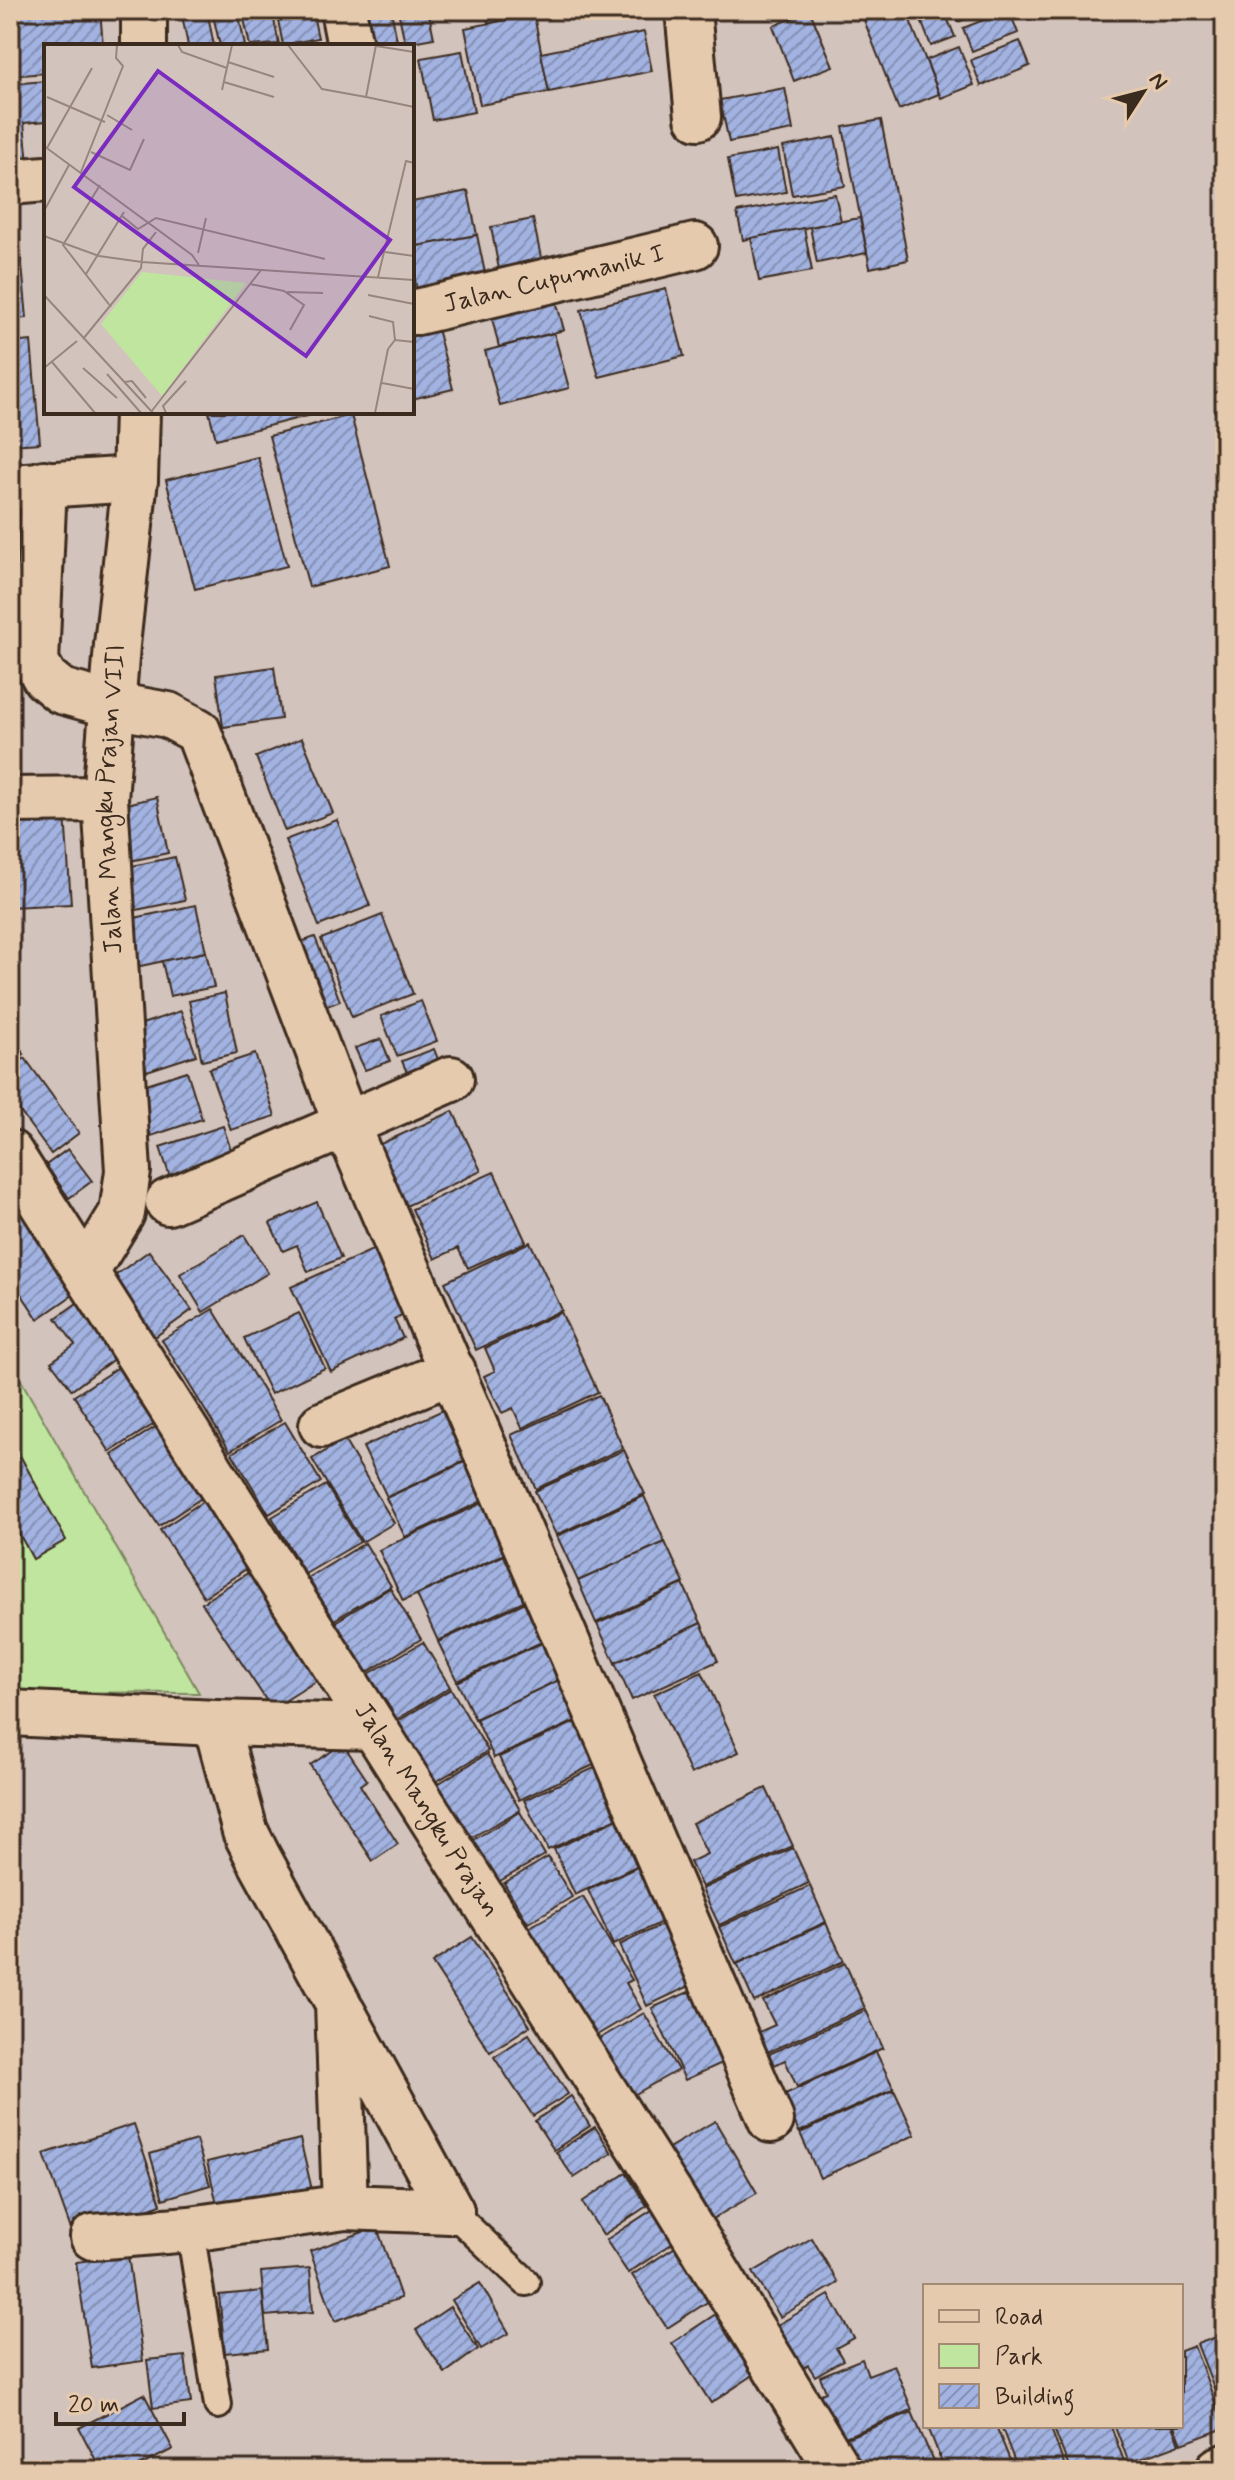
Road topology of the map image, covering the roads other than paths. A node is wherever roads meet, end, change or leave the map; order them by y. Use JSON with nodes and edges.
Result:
{"nodes":[{"id":1,"x":144,"y":10,"type":"edge"},
{"id":2,"x":343,"y":10,"type":"edge"},
{"id":3,"x":688,"y":10,"type":"edge"},
{"id":4,"x":144,"y":44,"type":"edge"},
{"id":5,"x":350,"y":44,"type":"edge"},
{"id":6,"x":698,"y":117,"type":"dead end"},
{"id":7,"x":44,"y":179,"type":"edge"},
{"id":8,"x":10,"y":182,"type":"edge"},
{"id":9,"x":695,"y":246,"type":"dead end"},
{"id":10,"x":414,"y":312,"type":"edge"},
{"id":11,"x":137,"y":414,"type":"edge"},
{"id":12,"x":135,"y":479,"type":"junction"},
{"id":13,"x":27,"y":485,"type":"edge"},
{"id":14,"x":112,"y":705,"type":"junction"},
{"id":15,"x":105,"y":799,"type":"junction"},
{"id":16,"x":10,"y":800,"type":"edge"},
{"id":17,"x":451,"y":1079,"type":"dead end"},
{"id":18,"x":346,"y":1124,"type":"junction"},
{"id":19,"x":10,"y":1153,"type":"edge"},
{"id":20,"x":168,"y":1202,"type":"dead end"},
{"id":21,"x":86,"y":1272,"type":"junction"},
{"id":22,"x":453,"y":1371,"type":"junction"},
{"id":23,"x":322,"y":1425,"type":"dead end"},
{"id":24,"x":10,"y":1713,"type":"edge"},
{"id":25,"x":216,"y":1723,"type":"junction"},
{"id":26,"x":372,"y":1727,"type":"junction"},
{"id":27,"x":338,"y":2003,"type":"junction"},
{"id":28,"x":771,"y":2120,"type":"dead end"},
{"id":29,"x":345,"y":2207,"type":"junction"},
{"id":30,"x":451,"y":2211,"type":"junction"},
{"id":31,"x":190,"y":2229,"type":"junction"},
{"id":32,"x":93,"y":2237,"type":"dead end"},
{"id":33,"x":526,"y":2282,"type":"dead end"},
{"id":34,"x":218,"y":2405,"type":"dead end"},
{"id":35,"x":1225,"y":2467,"type":"edge"},
{"id":36,"x":838,"y":2470,"type":"edge"},
{"id":37,"x":1218,"y":2470,"type":"edge"}],
"edges":[{"from":1,"to":4,"type":"street"},
{"from":2,"to":5,"type":"street"},
{"from":3,"to":6,"type":"street"},
{"from":7,"to":8,"type":"street"},
{"from":9,"to":10,"type":"street","name":"Jalan Cupumanik I"},
{"from":11,"to":12,"type":"street","name":"Jalan Mangku Prajan VIII"},
{"from":12,"to":13,"type":"street"},
{"from":12,"to":14,"type":"street","name":"Jalan Mangku Prajan VIII"},
{"from":13,"to":14,"type":"street"},
{"from":14,"to":15,"type":"street","name":"Jalan Mangku Prajan VIII"},
{"from":14,"to":18,"type":"street"},
{"from":15,"to":16,"type":"street"},
{"from":15,"to":21,"type":"street","name":"Jalan Mangku Prajan VIII"},
{"from":17,"to":18,"type":"street"},
{"from":18,"to":20,"type":"street"},
{"from":18,"to":22,"type":"street"},
{"from":19,"to":21,"type":"street","name":"Jalan Mangku Prajan"},
{"from":21,"to":26,"type":"street","name":"Jalan Mangku Prajan"},
{"from":22,"to":23,"type":"street"},
{"from":22,"to":28,"type":"street"},
{"from":24,"to":25,"type":"street"},
{"from":25,"to":26,"type":"street"},
{"from":25,"to":27,"type":"street"},
{"from":26,"to":36,"type":"street","name":"Jalan Mangku Prajan"},
{"from":27,"to":29,"type":"street"},
{"from":27,"to":30,"type":"street"},
{"from":29,"to":30,"type":"street"},
{"from":29,"to":31,"type":"street"},
{"from":30,"to":33,"type":"lane"},
{"from":31,"to":32,"type":"street"},
{"from":31,"to":34,"type":"lane"},
{"from":35,"to":37,"type":"street"}]}
